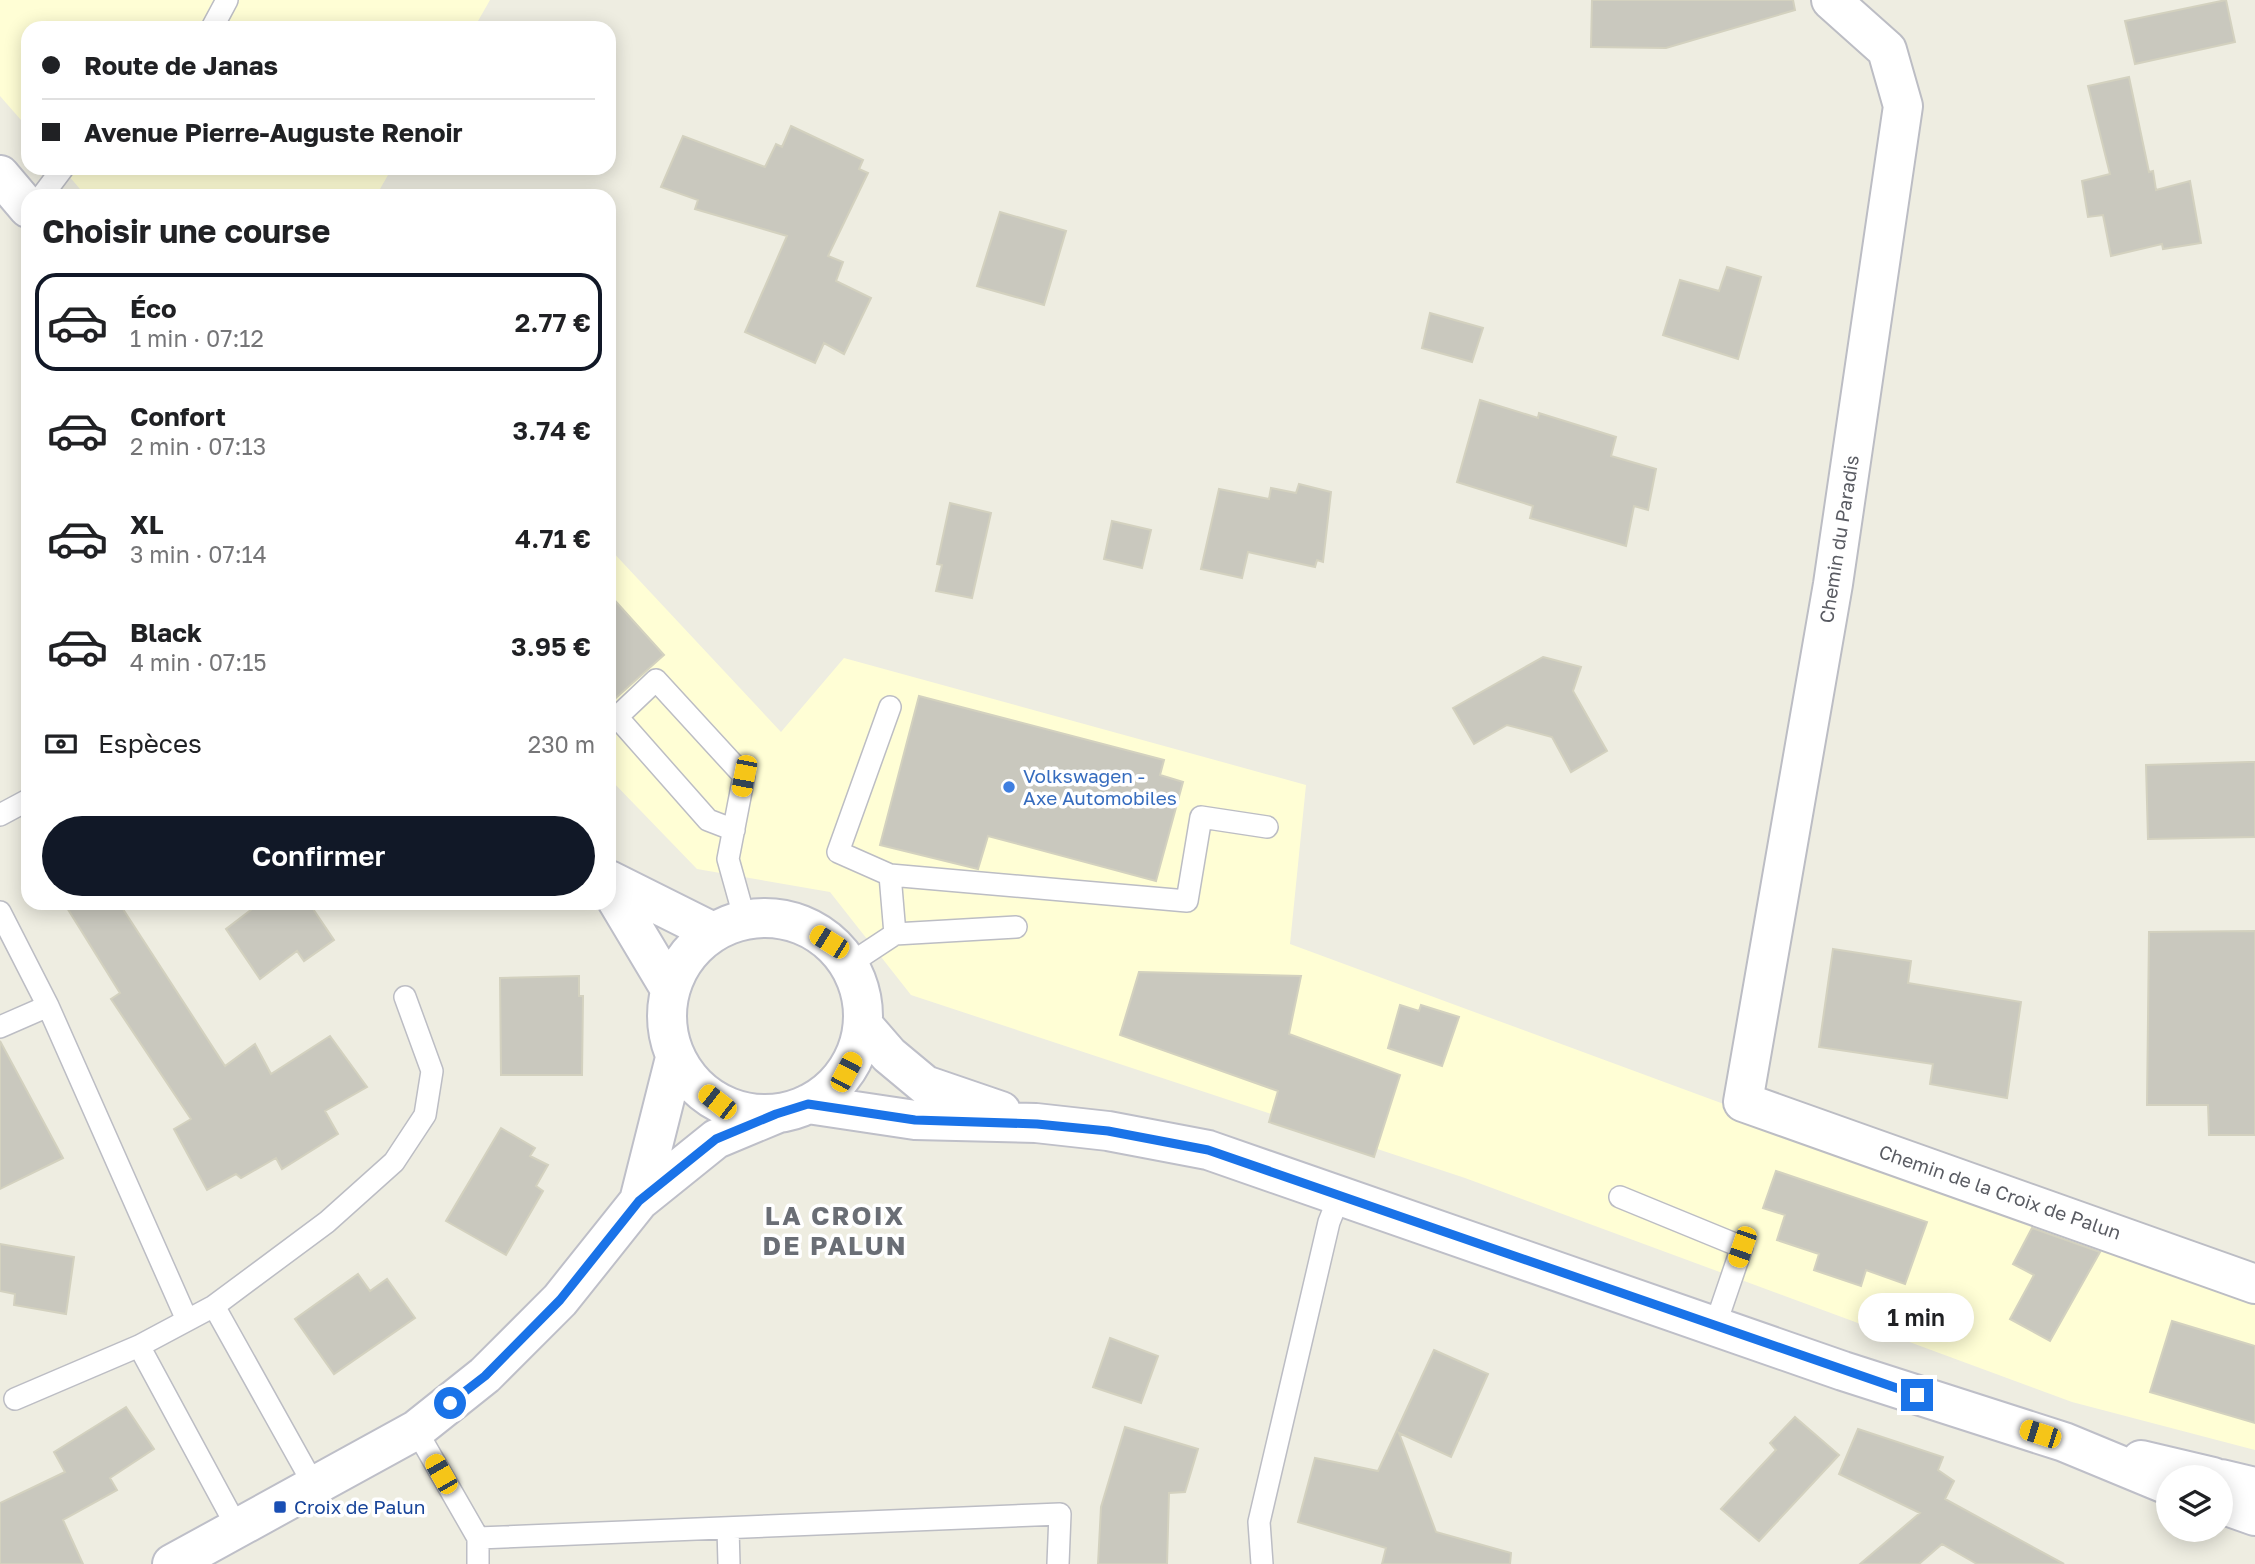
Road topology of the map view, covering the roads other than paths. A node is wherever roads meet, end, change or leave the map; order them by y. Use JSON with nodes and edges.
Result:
{"nodes":[{"id":1,"x":227,"y":0,"type":"edge"},
{"id":2,"x":1831,"y":0,"type":"edge"},
{"id":3,"x":216,"y":21,"type":"edge"},
{"id":4,"x":0,"y":175,"type":"edge"},
{"id":5,"x":21,"y":200,"type":"edge"},
{"id":6,"x":890,"y":707,"type":"dead end"},
{"id":7,"x":21,"y":804,"type":"edge"},
{"id":8,"x":0,"y":815,"type":"edge"},
{"id":9,"x":1267,"y":827,"type":"dead end"},
{"id":10,"x":734,"y":830,"type":"junction"},
{"id":11,"x":890,"y":875,"type":"junction"},
{"id":12,"x":616,"y":883,"type":"edge"},
{"id":13,"x":616,"y":899,"type":"edge"},
{"id":14,"x":0,"y":912,"type":"edge"},
{"id":15,"x":729,"y":926,"type":"junction"},
{"id":16,"x":1016,"y":927,"type":"dead end"},
{"id":17,"x":895,"y":934,"type":"junction"},
{"id":18,"x":848,"y":965,"type":"junction"},
{"id":19,"x":670,"y":989,"type":"junction"},
{"id":20,"x":405,"y":997,"type":"dead end"},
{"id":21,"x":48,"y":1006,"type":"junction"},
{"id":22,"x":863,"y":1025,"type":"junction"},
{"id":23,"x":0,"y":1027,"type":"edge"},
{"id":24,"x":675,"y":1058,"type":"junction"},
{"id":25,"x":1744,"y":1102,"type":"joint"},
{"id":26,"x":792,"y":1109,"type":"junction"},
{"id":27,"x":1037,"y":1124,"type":"junction"},
{"id":28,"x":1339,"y":1197,"type":"junction"},
{"id":29,"x":1620,"y":1197,"type":"dead end"},
{"id":30,"x":639,"y":1201,"type":"junction"},
{"id":31,"x":2255,"y":1284,"type":"edge"},
{"id":32,"x":214,"y":1306,"type":"junction"},
{"id":33,"x":187,"y":1320,"type":"junction"},
{"id":34,"x":1715,"y":1326,"type":"junction"},
{"id":35,"x":139,"y":1346,"type":"junction"},
{"id":36,"x":15,"y":1399,"type":"dead end"},
{"id":37,"x":416,"y":1430,"type":"junction"},
{"id":38,"x":2064,"y":1443,"type":"junction"},
{"id":39,"x":2160,"y":1465,"type":"edge"},
{"id":40,"x":2156,"y":1480,"type":"edge"},
{"id":41,"x":2233,"y":1482,"type":"edge"},
{"id":42,"x":315,"y":1487,"type":"junction"},
{"id":43,"x":2255,"y":1487,"type":"edge"},
{"id":44,"x":2233,"y":1508,"type":"edge"},
{"id":45,"x":2255,"y":1516,"type":"edge"},
{"id":46,"x":728,"y":1528,"type":"junction"},
{"id":47,"x":238,"y":1529,"type":"junction"},
{"id":48,"x":478,"y":1538,"type":"junction"},
{"id":49,"x":172,"y":1564,"type":"edge"},
{"id":50,"x":478,"y":1564,"type":"edge"},
{"id":51,"x":729,"y":1564,"type":"edge"},
{"id":52,"x":1058,"y":1564,"type":"edge"},
{"id":53,"x":1262,"y":1564,"type":"edge"}],
"edges":[{"from":1,"to":3,"type":"lane"},
{"from":2,"to":25,"type":"main road","name":"Chemin du Paradis"},
{"from":4,"to":5,"type":"main road"},
{"from":6,"to":11,"type":"lane"},
{"from":7,"to":8,"type":"lane"},
{"from":9,"to":11,"type":"lane"},
{"from":10,"to":10,"type":"lane"},
{"from":10,"to":15,"type":"lane"},
{"from":11,"to":17,"type":"lane"},
{"from":12,"to":15,"type":"main road"},
{"from":13,"to":19,"type":"main road"},
{"from":14,"to":21,"type":"lane"},
{"from":15,"to":18,"type":"main road"},
{"from":15,"to":19,"type":"main road"},
{"from":16,"to":17,"type":"lane"},
{"from":17,"to":18,"type":"lane"},
{"from":18,"to":22,"type":"main road"},
{"from":19,"to":24,"type":"main road"},
{"from":20,"to":32,"type":"lane"},
{"from":21,"to":23,"type":"lane"},
{"from":21,"to":33,"type":"lane"},
{"from":22,"to":26,"type":"main road"},
{"from":22,"to":27,"type":"main road"},
{"from":24,"to":26,"type":"main road"},
{"from":24,"to":30,"type":"main road"},
{"from":25,"to":31,"type":"main road","name":"Chemin de la Croix de Palun"},
{"from":26,"to":27,"type":"main road"},
{"from":26,"to":30,"type":"main road"},
{"from":27,"to":28,"type":"main road"},
{"from":28,"to":34,"type":"main road"},
{"from":28,"to":53,"type":"lane"},
{"from":29,"to":34,"type":"lane"},
{"from":30,"to":37,"type":"main road"},
{"from":32,"to":33,"type":"lane"},
{"from":32,"to":42,"type":"lane"},
{"from":33,"to":35,"type":"lane"},
{"from":34,"to":38,"type":"main road"},
{"from":35,"to":36,"type":"lane"},
{"from":35,"to":47,"type":"lane"},
{"from":37,"to":42,"type":"main road"},
{"from":37,"to":48,"type":"lane"},
{"from":38,"to":39,"type":"main road"},
{"from":38,"to":40,"type":"main road"},
{"from":41,"to":43,"type":"main road"},
{"from":42,"to":47,"type":"main road"},
{"from":44,"to":45,"type":"main road"},
{"from":46,"to":48,"type":"lane"},
{"from":46,"to":51,"type":"lane"},
{"from":46,"to":52,"type":"lane"},
{"from":47,"to":49,"type":"main road"},
{"from":48,"to":50,"type":"lane"}]}
